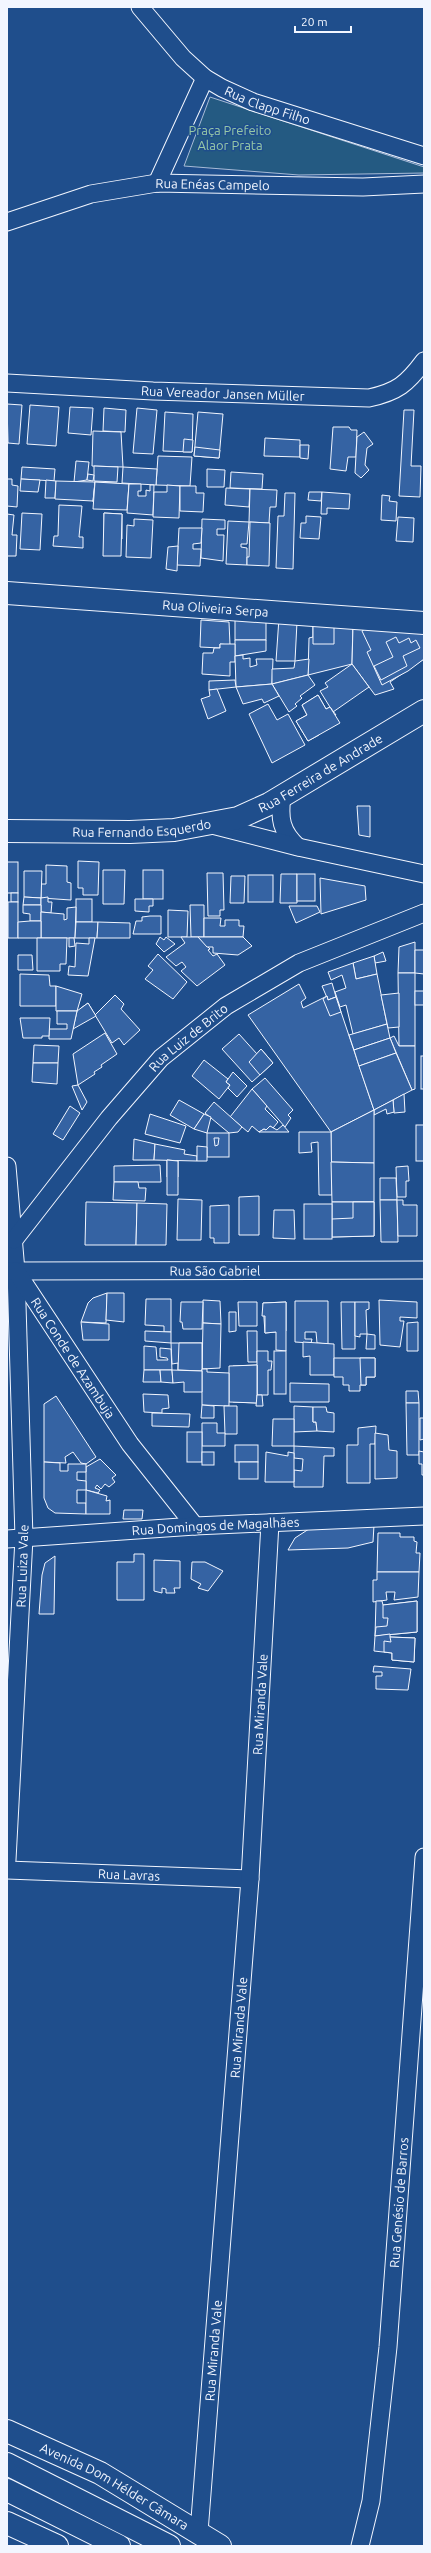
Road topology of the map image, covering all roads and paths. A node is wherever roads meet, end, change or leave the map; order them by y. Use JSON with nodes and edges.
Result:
{"nodes":[{"id":1,"x":140,"y":7,"type":"edge"},
{"id":2,"x":205,"y":78,"type":"junction"},
{"id":3,"x":424,"y":156,"type":"edge"},
{"id":4,"x":157,"y":183,"type":"junction"},
{"id":5,"x":424,"y":184,"type":"edge"},
{"id":6,"x":7,"y":222,"type":"edge"},
{"id":7,"x":424,"y":361,"type":"edge"},
{"id":8,"x":7,"y":382,"type":"edge"},
{"id":9,"x":7,"y":593,"type":"edge"},
{"id":10,"x":424,"y":623,"type":"edge"},
{"id":11,"x":424,"y":711,"type":"edge"},
{"id":12,"x":282,"y":796,"type":"junction"},
{"id":13,"x":211,"y":824,"type":"junction"},
{"id":14,"x":7,"y":831,"type":"edge"},
{"id":15,"x":298,"y":847,"type":"junction"},
{"id":16,"x":424,"y":874,"type":"edge"},
{"id":17,"x":424,"y":913,"type":"edge"},
{"id":18,"x":7,"y":1166,"type":"edge"},
{"id":19,"x":14,"y":1240,"type":"junction"},
{"id":20,"x":424,"y":1270,"type":"edge"},
{"id":21,"x":12,"y":1271,"type":"edge"},
{"id":22,"x":424,"y":1516,"type":"edge"},
{"id":23,"x":270,"y":1523,"type":"junction"},
{"id":24,"x":195,"y":1526,"type":"junction"},
{"id":25,"x":7,"y":1538,"type":"edge"},
{"id":26,"x":24,"y":1538,"type":"junction"},
{"id":27,"x":13,"y":1671,"type":"edge"},
{"id":28,"x":424,"y":1857,"type":"edge"},
{"id":29,"x":7,"y":1860,"type":"edge"},
{"id":30,"x":7,"y":1870,"type":"edge"},
{"id":31,"x":250,"y":1879,"type":"junction"},
{"id":32,"x":7,"y":2431,"type":"edge"},
{"id":33,"x":7,"y":2464,"type":"edge"},
{"id":34,"x":7,"y":2490,"type":"edge"},
{"id":35,"x":7,"y":2523,"type":"edge"},
{"id":36,"x":199,"y":2532,"type":"junction"},
{"id":37,"x":112,"y":2542,"type":"edge"},
{"id":38,"x":57,"y":2546,"type":"edge"},
{"id":39,"x":169,"y":2546,"type":"edge"},
{"id":40,"x":220,"y":2546,"type":"edge"},
{"id":41,"x":360,"y":2546,"type":"edge"}],
"edges":[{"from":1,"to":2,"type":"street","name":"Rua Clapp Filho"},
{"from":2,"to":3,"type":"street","name":"Rua Clapp Filho"},
{"from":2,"to":4,"type":"street"},
{"from":4,"to":5,"type":"street","name":"Rua Enéas Campelo"},
{"from":4,"to":6,"type":"street","name":"Rua Enéas Campelo"},
{"from":7,"to":8,"type":"street","name":"Rua Vereador Jansen Müller"},
{"from":9,"to":10,"type":"street","name":"Rua Oliveira Serpa"},
{"from":11,"to":12,"type":"street","name":"Rua Ferreira de Andrade"},
{"from":12,"to":13,"type":"street","name":"Rua Ferreira de Andrade"},
{"from":12,"to":15,"type":"street"},
{"from":13,"to":14,"type":"street","name":"Rua Fernando Esquerdo"},
{"from":13,"to":15,"type":"street","name":"Rua Fernando Esquerdo"},
{"from":15,"to":16,"type":"street","name":"Rua Fernando Esquerdo"},
{"from":17,"to":19,"type":"street","name":"Rua Luiz de Brito"},
{"from":18,"to":19,"type":"street","name":"Rua Conde de Azambuja"},
{"from":19,"to":21,"type":"street","name":"Rua Conde de Azambuja"},
{"from":20,"to":21,"type":"street","name":"Rua São Gabriel"},
{"from":21,"to":24,"type":"street","name":"Rua Conde de Azambuja"},
{"from":21,"to":26,"type":"street","name":"Rua Luiza Vale"},
{"from":22,"to":23,"type":"street","name":"Rua Domingos de Magalhães"},
{"from":23,"to":24,"type":"street","name":"Rua Domingos de Magalhães"},
{"from":23,"to":31,"type":"street","name":"Rua Miranda Vale"},
{"from":24,"to":26,"type":"street","name":"Rua Domingos de Magalhães"},
{"from":25,"to":26,"type":"street","name":"Rua Domingos de Magalhães"},
{"from":26,"to":27,"type":"street","name":"Rua Luiza Vale"},
{"from":27,"to":29,"type":"street","name":"Rua Luiza Vale"},
{"from":28,"to":41,"type":"street","name":"Rua Genésio de Barros"},
{"from":30,"to":31,"type":"street","name":"Rua Lavras"},
{"from":31,"to":36,"type":"street","name":"Rua Miranda Vale"},
{"from":32,"to":36,"type":"street","name":"Avenida Dom Hélder Câmara"},
{"from":33,"to":39,"type":"street","name":"Avenida Dom Hélder Câmara"},
{"from":34,"to":37,"type":"street"},
{"from":35,"to":38,"type":"street"},
{"from":36,"to":40,"type":"street","name":"Avenida Dom Hélder Câmara"}]}
